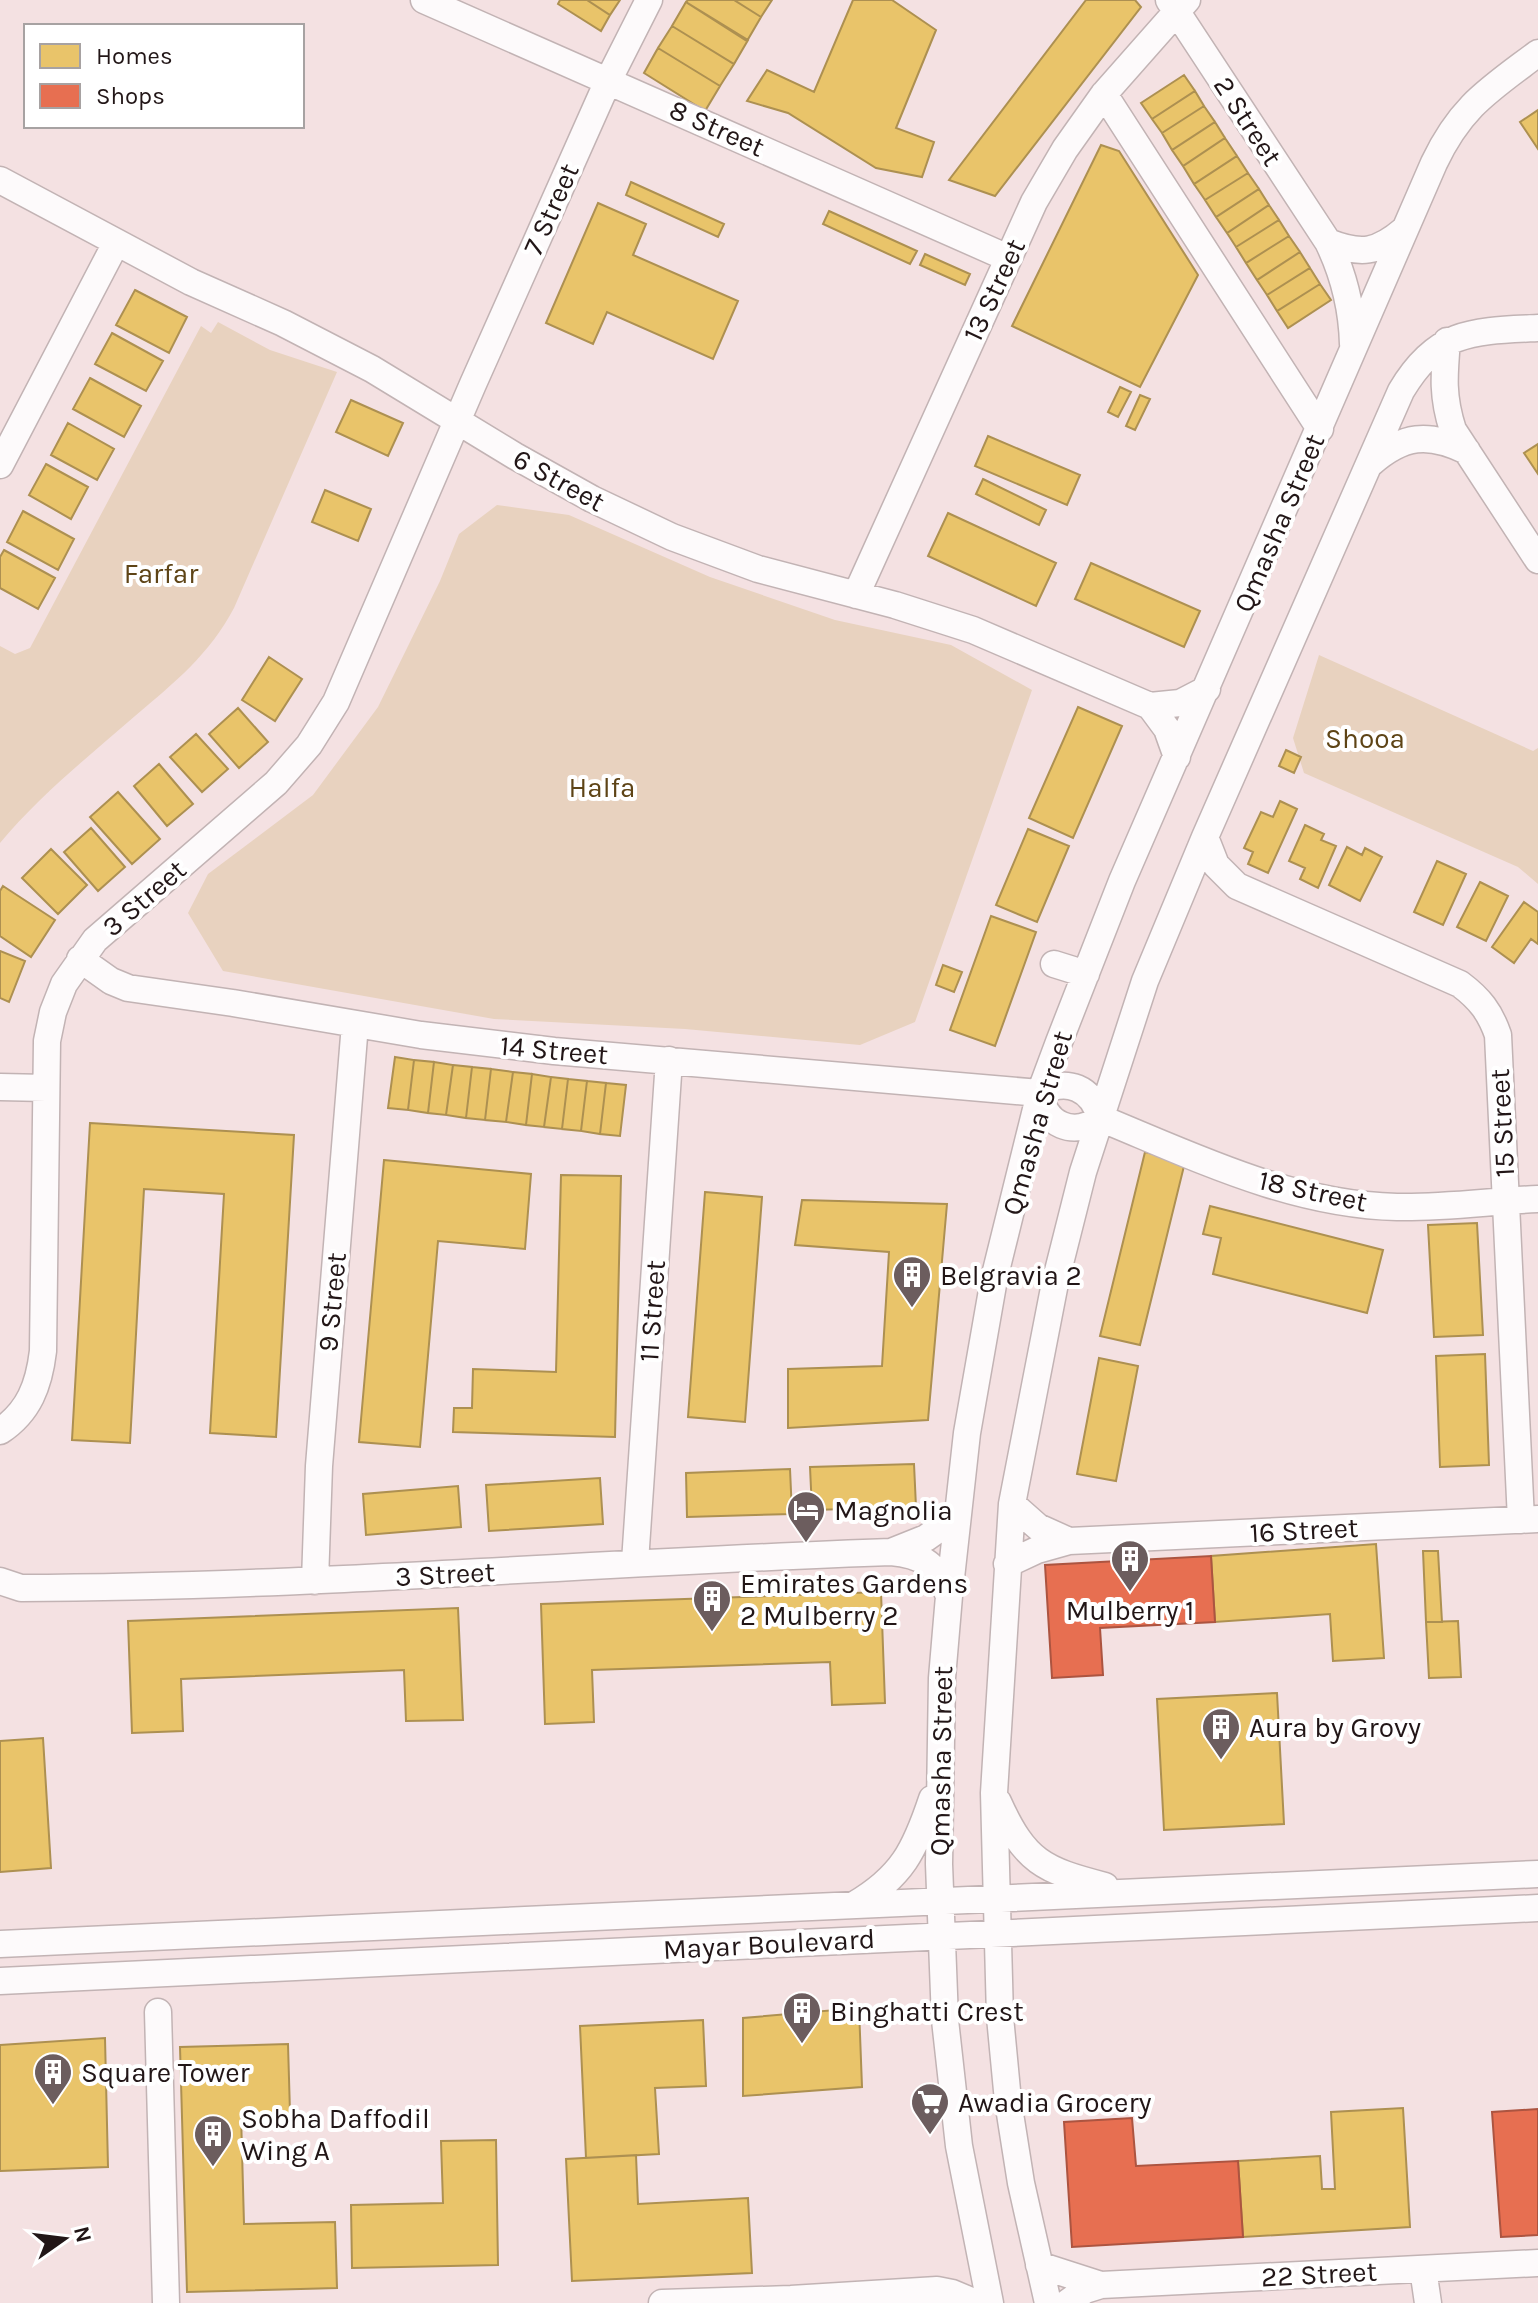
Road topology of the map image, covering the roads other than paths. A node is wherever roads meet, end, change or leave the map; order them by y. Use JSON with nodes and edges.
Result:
{"nodes":[{"id":1,"x":424,"y":0,"type":"edge"},
{"id":2,"x":649,"y":0,"type":"edge"},
{"id":3,"x":1178,"y":4,"type":"edge"},
{"id":4,"x":1538,"y":53,"type":"edge"},
{"id":5,"x":608,"y":81,"type":"junction"},
{"id":6,"x":1104,"y":94,"type":"junction"},
{"id":7,"x":0,"y":180,"type":"edge"},
{"id":8,"x":1404,"y":230,"type":"junction"},
{"id":9,"x":1328,"y":242,"type":"junction"},
{"id":10,"x":116,"y":243,"type":"junction"},
{"id":11,"x":1008,"y":258,"type":"junction"},
{"id":12,"x":1538,"y":328,"type":"edge"},
{"id":13,"x":1447,"y":341,"type":"junction"},
{"id":14,"x":1354,"y":352,"type":"junction"},
{"id":15,"x":457,"y":420,"type":"junction"},
{"id":16,"x":1320,"y":429,"type":"junction"},
{"id":17,"x":1467,"y":451,"type":"junction"},
{"id":18,"x":1371,"y":463,"type":"junction"},
{"id":19,"x":0,"y":465,"type":"edge"},
{"id":20,"x":1538,"y":560,"type":"edge"},
{"id":21,"x":856,"y":595,"type":"junction"},
{"id":22,"x":1207,"y":689,"type":"junction"},
{"id":23,"x":1150,"y":706,"type":"junction"},
{"id":24,"x":1177,"y":757,"type":"junction"},
{"id":25,"x":1205,"y":837,"type":"junction"},
{"id":26,"x":1237,"y":886,"type":"junction"},
{"id":27,"x":1179,"y":899,"type":"junction"},
{"id":28,"x":80,"y":959,"type":"junction"},
{"id":29,"x":1054,"y":964,"type":"dead end"},
{"id":30,"x":1086,"y":974,"type":"junction"},
{"id":31,"x":355,"y":1024,"type":"junction"},
{"id":32,"x":669,"y":1060,"type":"junction"},
{"id":33,"x":0,"y":1087,"type":"edge"},
{"id":34,"x":46,"y":1088,"type":"junction"},
{"id":35,"x":1040,"y":1093,"type":"junction"},
{"id":36,"x":1100,"y":1118,"type":"junction"},
{"id":37,"x":1538,"y":1199,"type":"edge"},
{"id":38,"x":1506,"y":1200,"type":"junction"},
{"id":39,"x":0,"y":1431,"type":"edge"},
{"id":40,"x":1012,"y":1504,"type":"junction"},
{"id":41,"x":957,"y":1516,"type":"junction"},
{"id":42,"x":1529,"y":1519,"type":"edge"},
{"id":43,"x":1069,"y":1541,"type":"junction"},
{"id":44,"x":891,"y":1552,"type":"junction"},
{"id":45,"x":635,"y":1562,"type":"junction"},
{"id":46,"x":1007,"y":1564,"type":"junction"},
{"id":47,"x":0,"y":1581,"type":"edge"},
{"id":48,"x":315,"y":1581,"type":"junction"},
{"id":49,"x":949,"y":1596,"type":"junction"},
{"id":50,"x":941,"y":1773,"type":"junction"},
{"id":51,"x":994,"y":1793,"type":"junction"},
{"id":52,"x":1538,"y":1874,"type":"edge"},
{"id":53,"x":1128,"y":1892,"type":"junction"},
{"id":54,"x":996,"y":1898,"type":"junction"},
{"id":55,"x":939,"y":1901,"type":"junction"},
{"id":56,"x":854,"y":1905,"type":"junction"},
{"id":57,"x":1538,"y":1908,"type":"edge"},
{"id":58,"x":997,"y":1933,"type":"junction"},
{"id":59,"x":940,"y":1936,"type":"junction"},
{"id":60,"x":0,"y":1944,"type":"edge"},
{"id":61,"x":0,"y":1981,"type":"edge"},
{"id":62,"x":158,"y":2012,"type":"dead end"},
{"id":63,"x":977,"y":2243,"type":"junction"},
{"id":64,"x":1538,"y":2263,"type":"edge"},
{"id":65,"x":1039,"y":2265,"type":"junction"},
{"id":66,"x":1423,"y":2269,"type":"junction"},
{"id":67,"x":1101,"y":2285,"type":"junction"},
{"id":68,"x":937,"y":2290,"type":"junction"},
{"id":69,"x":861,"y":2299,"type":"edge"},
{"id":70,"x":166,"y":2303,"type":"edge"},
{"id":71,"x":662,"y":2303,"type":"edge"},
{"id":72,"x":976,"y":2303,"type":"edge"},
{"id":73,"x":990,"y":2303,"type":"edge"},
{"id":74,"x":1048,"y":2303,"type":"edge"},
{"id":75,"x":1067,"y":2303,"type":"edge"},
{"id":76,"x":1428,"y":2303,"type":"edge"}],
"edges":[{"from":1,"to":5,"type":"street","name":"8 Street"},
{"from":2,"to":5,"type":"street","name":"7 Street"},
{"from":3,"to":6,"type":"street","name":"13 Street"},
{"from":3,"to":9,"type":"street","name":"2 Street"},
{"from":4,"to":8,"type":"street","name":"Qmasha Street"},
{"from":5,"to":11,"type":"street","name":"8 Street"},
{"from":5,"to":15,"type":"street","name":"7 Street"},
{"from":6,"to":11,"type":"street","name":"13 Street"},
{"from":6,"to":16,"type":"street"},
{"from":7,"to":10,"type":"street","name":"6 Street"},
{"from":8,"to":9,"type":"street"},
{"from":8,"to":14,"type":"street","name":"Qmasha Street"},
{"from":9,"to":14,"type":"street","name":"2 Street"},
{"from":10,"to":15,"type":"street","name":"6 Street"},
{"from":10,"to":19,"type":"street"},
{"from":11,"to":21,"type":"street","name":"13 Street"},
{"from":12,"to":13,"type":"street","name":"Qmasha Street"},
{"from":13,"to":17,"type":"street"},
{"from":13,"to":18,"type":"street","name":"Qmasha Street"},
{"from":14,"to":16,"type":"street","name":"Qmasha Street"},
{"from":15,"to":21,"type":"street","name":"6 Street"},
{"from":15,"to":28,"type":"street","name":"3 Street"},
{"from":16,"to":22,"type":"street","name":"Qmasha Street"},
{"from":17,"to":18,"type":"street"},
{"from":17,"to":20,"type":"street"},
{"from":18,"to":25,"type":"street","name":"Qmasha Street"},
{"from":21,"to":23,"type":"street","name":"6 Street"},
{"from":22,"to":23,"type":"street"},
{"from":22,"to":24,"type":"street","name":"Qmasha Street"},
{"from":23,"to":24,"type":"street"},
{"from":24,"to":30,"type":"street","name":"Qmasha Street"},
{"from":25,"to":26,"type":"street","name":"15 Street"},
{"from":25,"to":27,"type":"street","name":"Qmasha Street"},
{"from":26,"to":27,"type":"street"},
{"from":26,"to":38,"type":"street","name":"15 Street"},
{"from":27,"to":36,"type":"street","name":"Qmasha Street"},
{"from":28,"to":31,"type":"street","name":"14 Street"},
{"from":28,"to":34,"type":"street","name":"3 Street"},
{"from":29,"to":30,"type":"street"},
{"from":30,"to":35,"type":"street","name":"Qmasha Street"},
{"from":31,"to":32,"type":"street","name":"14 Street"},
{"from":31,"to":48,"type":"street","name":"9 Street"},
{"from":32,"to":35,"type":"street","name":"14 Street"},
{"from":32,"to":45,"type":"street","name":"11 Street"},
{"from":33,"to":34,"type":"street"},
{"from":34,"to":39,"type":"street","name":"3 Street"},
{"from":35,"to":36,"type":"street"},
{"from":35,"to":36,"type":"street"},
{"from":35,"to":41,"type":"street","name":"Qmasha Street"},
{"from":36,"to":38,"type":"street","name":"18 Street"},
{"from":36,"to":40,"type":"street","name":"Qmasha Street"},
{"from":37,"to":38,"type":"street","name":"18 Street"},
{"from":38,"to":42,"type":"street","name":"15 Street"},
{"from":40,"to":43,"type":"street","name":"16 Street"},
{"from":40,"to":46,"type":"street","name":"Qmasha Street"},
{"from":41,"to":44,"type":"street","name":"3 Street"},
{"from":41,"to":49,"type":"street","name":"Qmasha Street"},
{"from":42,"to":43,"type":"street","name":"16 Street"},
{"from":43,"to":46,"type":"street","name":"16 Street"},
{"from":44,"to":45,"type":"street","name":"3 Street"},
{"from":44,"to":49,"type":"street","name":"3 Street"},
{"from":45,"to":48,"type":"street","name":"3 Street"},
{"from":46,"to":51,"type":"street","name":"Qmasha Street"},
{"from":47,"to":48,"type":"street","name":"3 Street"},
{"from":49,"to":50,"type":"street","name":"Qmasha Street"},
{"from":50,"to":55,"type":"street","name":"Qmasha Street"},
{"from":50,"to":56,"type":"street"},
{"from":51,"to":53,"type":"street"},
{"from":51,"to":54,"type":"street","name":"Qmasha Street"},
{"from":52,"to":53,"type":"street","name":"Mayar Boulevard"},
{"from":53,"to":54,"type":"street","name":"Mayar Boulevard"},
{"from":54,"to":55,"type":"street","name":"Mayar Boulevard"},
{"from":54,"to":58,"type":"street","name":"Qmasha Street"},
{"from":55,"to":56,"type":"street","name":"Mayar Boulevard"},
{"from":55,"to":59,"type":"street","name":"Qmasha Street"},
{"from":56,"to":60,"type":"street","name":"Mayar Boulevard"},
{"from":57,"to":58,"type":"street","name":"Mayar Boulevard"},
{"from":58,"to":59,"type":"street","name":"Mayar Boulevard"},
{"from":58,"to":65,"type":"street","name":"Qmasha Street"},
{"from":59,"to":61,"type":"street","name":"Mayar Boulevard"},
{"from":59,"to":63,"type":"street","name":"Qmasha Street"},
{"from":62,"to":70,"type":"street"},
{"from":63,"to":68,"type":"street"},
{"from":63,"to":73,"type":"street","name":"Qmasha Street"},
{"from":64,"to":66,"type":"street","name":"22 Street"},
{"from":65,"to":67,"type":"street","name":"22 Street"},
{"from":65,"to":74,"type":"street","name":"Qmasha Street"},
{"from":66,"to":67,"type":"street","name":"22 Street"},
{"from":66,"to":76,"type":"street"},
{"from":67,"to":75,"type":"street","name":"22 Street"},
{"from":68,"to":69,"type":"street"},
{"from":68,"to":72,"type":"street"},
{"from":69,"to":71,"type":"street"}]}
